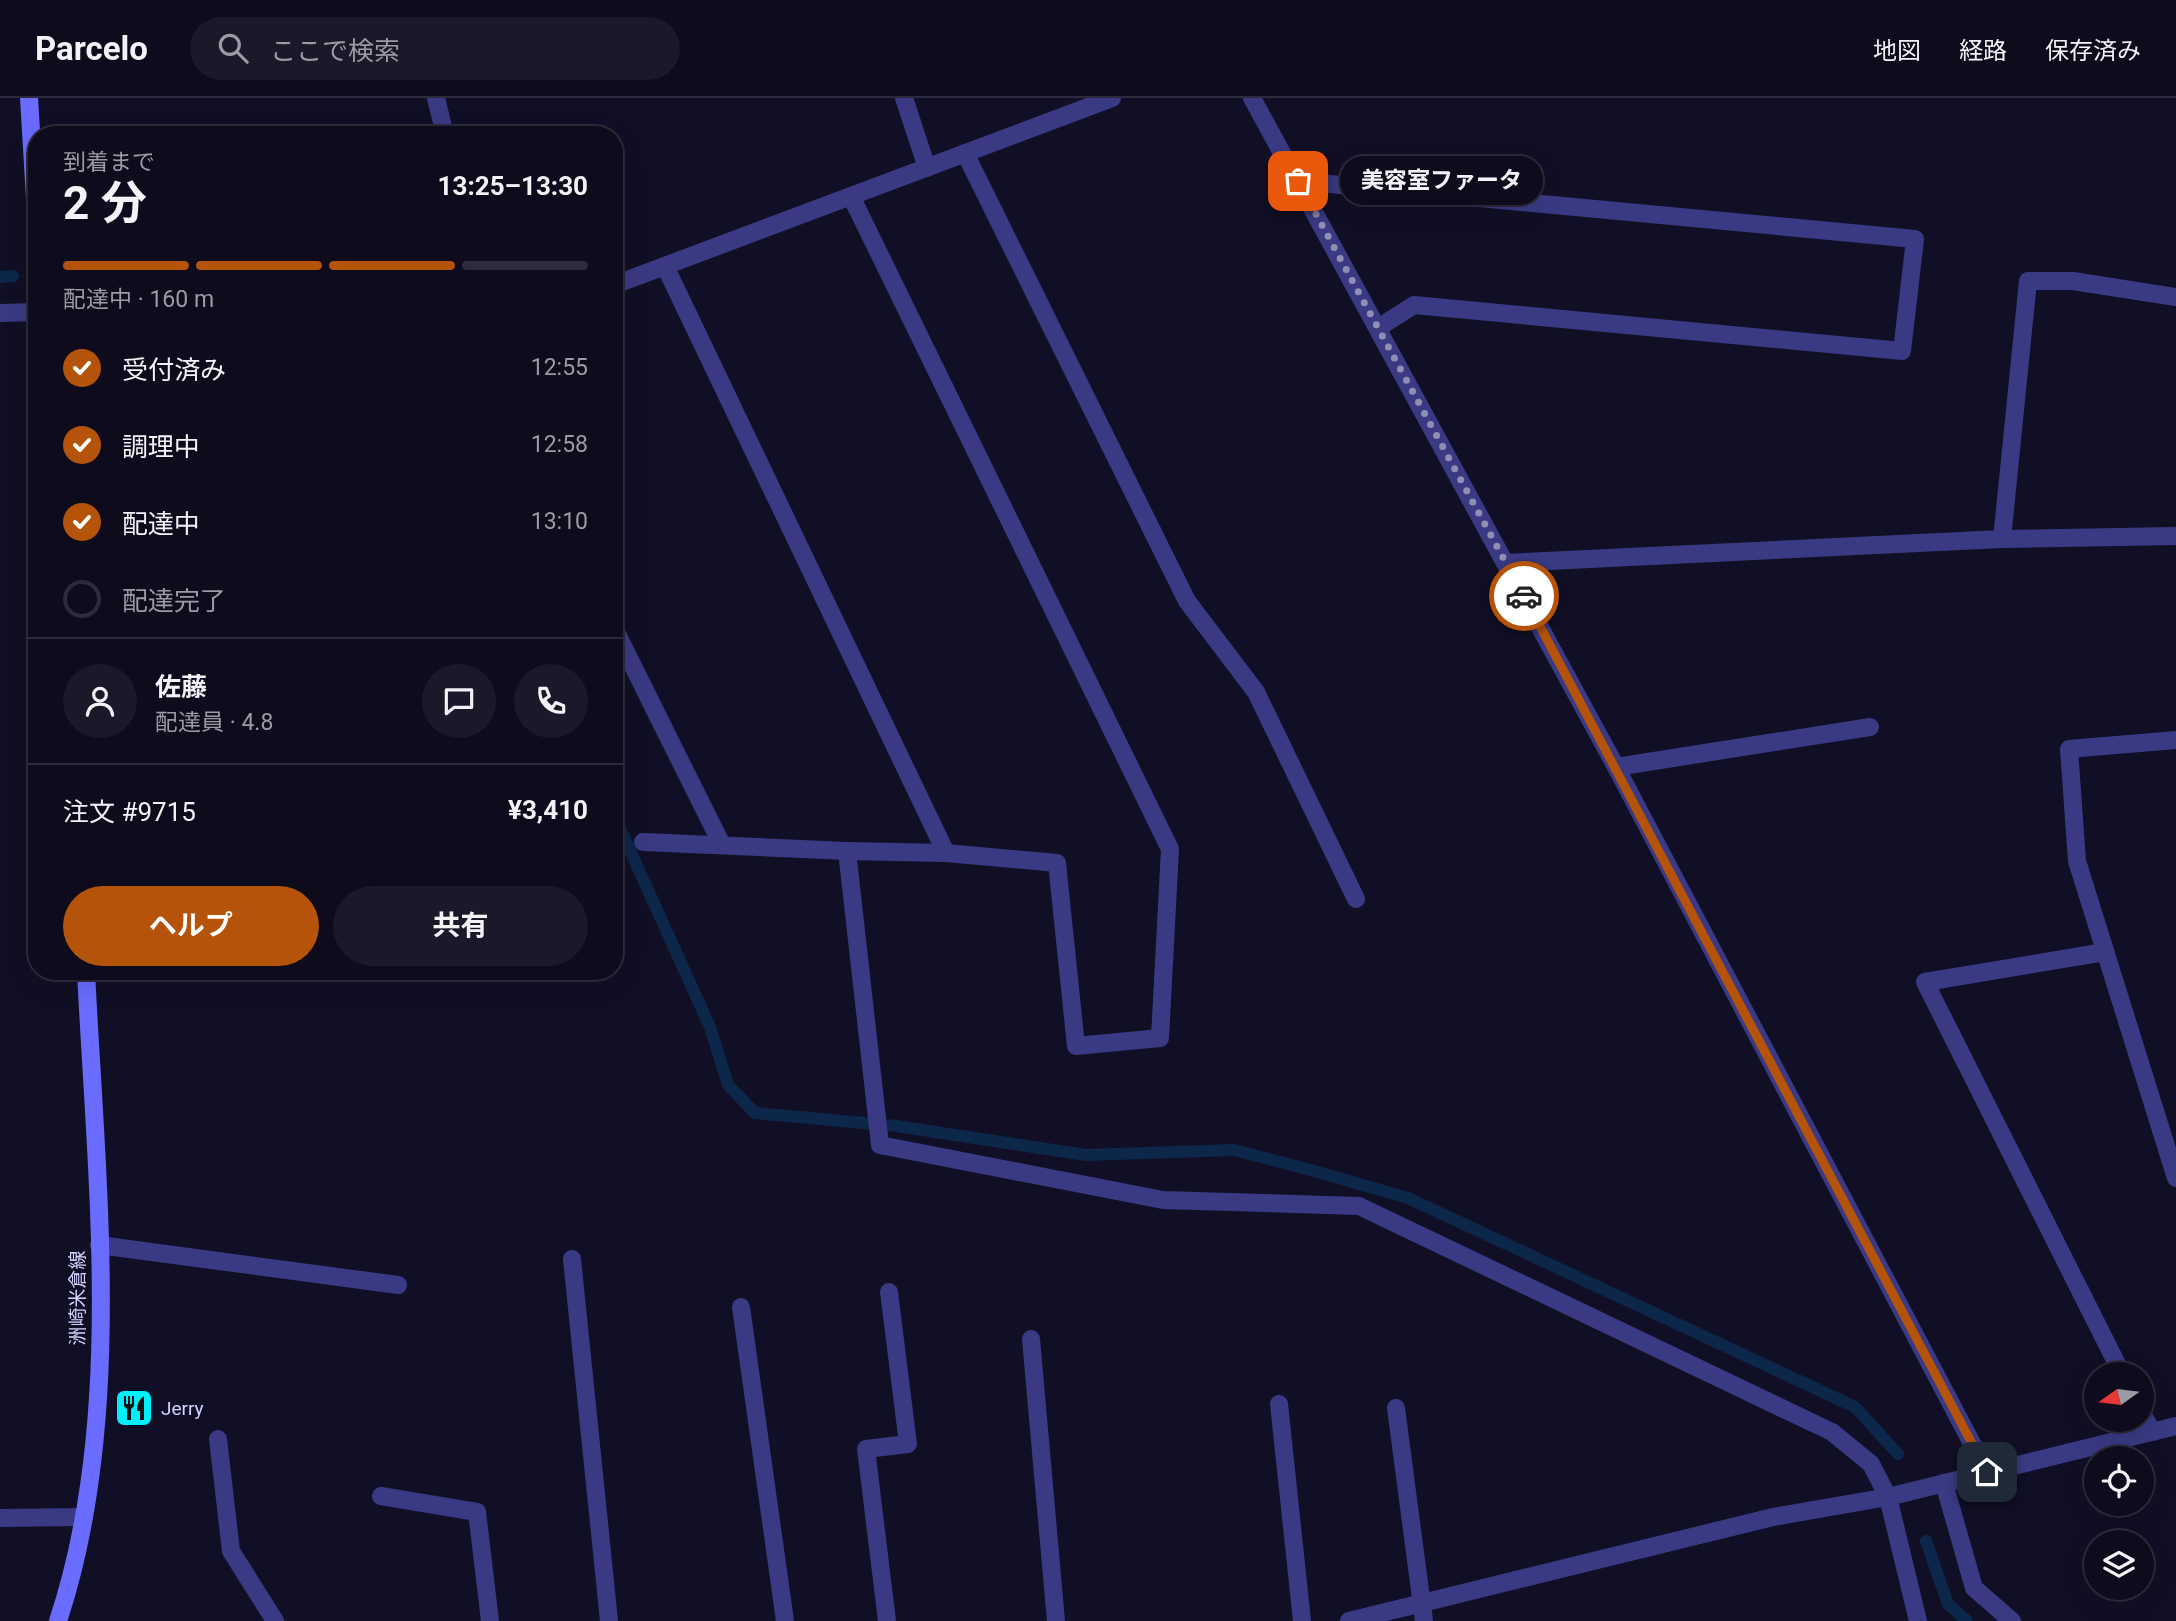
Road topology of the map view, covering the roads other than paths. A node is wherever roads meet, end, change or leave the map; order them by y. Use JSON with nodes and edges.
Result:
{"nodes":[{"id":1,"x":29,"y":98,"type":"edge"},
{"id":2,"x":436,"y":98,"type":"edge"},
{"id":3,"x":904,"y":98,"type":"edge"},
{"id":4,"x":1112,"y":98,"type":"edge"},
{"id":5,"x":1252,"y":98,"type":"edge"},
{"id":6,"x":31,"y":126,"type":"edge"},
{"id":7,"x":443,"y":126,"type":"edge"},
{"id":8,"x":965,"y":153,"type":"junction"},
{"id":9,"x":927,"y":167,"type":"junction"},
{"id":10,"x":1298,"y":181,"type":"junction"},
{"id":11,"x":851,"y":196,"type":"junction"},
{"id":12,"x":666,"y":266,"type":"junction"},
{"id":13,"x":623,"y":282,"type":"edge"},
{"id":14,"x":2176,"y":297,"type":"edge"},
{"id":15,"x":28,"y":312,"type":"edge"},
{"id":16,"x":0,"y":313,"type":"edge"},
{"id":17,"x":1378,"y":328,"type":"junction"},
{"id":18,"x":2176,"y":536,"type":"edge"},
{"id":19,"x":2002,"y":539,"type":"junction"},
{"id":20,"x":1506,"y":563,"type":"junction"},
{"id":21,"x":623,"y":646,"type":"edge"},
{"id":22,"x":1870,"y":727,"type":"dead end"},
{"id":23,"x":2176,"y":740,"type":"edge"},
{"id":24,"x":1616,"y":766,"type":"junction"},
{"id":25,"x":643,"y":842,"type":"dead end"},
{"id":26,"x":722,"y":845,"type":"junction"},
{"id":27,"x":847,"y":851,"type":"junction"},
{"id":28,"x":946,"y":853,"type":"junction"},
{"id":29,"x":1356,"y":899,"type":"dead end"},
{"id":30,"x":2105,"y":952,"type":"junction"},
{"id":31,"x":86,"y":980,"type":"edge"},
{"id":32,"x":2176,"y":1178,"type":"edge"},
{"id":33,"x":99,"y":1245,"type":"junction"},
{"id":34,"x":572,"y":1259,"type":"dead end"},
{"id":35,"x":398,"y":1285,"type":"dead end"},
{"id":36,"x":889,"y":1292,"type":"dead end"},
{"id":37,"x":741,"y":1307,"type":"dead end"},
{"id":38,"x":1031,"y":1339,"type":"dead end"},
{"id":39,"x":2116,"y":1362,"type":"edge"},
{"id":40,"x":1279,"y":1404,"type":"dead end"},
{"id":41,"x":1396,"y":1408,"type":"dead end"},
{"id":42,"x":2176,"y":1426,"type":"edge"},
{"id":43,"x":2152,"y":1432,"type":"edge"},
{"id":44,"x":2154,"y":1432,"type":"edge"},
{"id":45,"x":218,"y":1439,"type":"dead end"},
{"id":46,"x":1987,"y":1472,"type":"junction"},
{"id":47,"x":1944,"y":1483,"type":"junction"},
{"id":48,"x":381,"y":1496,"type":"dead end"},
{"id":49,"x":1888,"y":1497,"type":"junction"},
{"id":50,"x":84,"y":1517,"type":"junction"},
{"id":51,"x":0,"y":1518,"type":"edge"},
{"id":52,"x":1422,"y":1612,"type":"edge"},
{"id":53,"x":58,"y":1621,"type":"edge"},
{"id":54,"x":275,"y":1621,"type":"edge"},
{"id":55,"x":489,"y":1621,"type":"edge"},
{"id":56,"x":609,"y":1621,"type":"edge"},
{"id":57,"x":785,"y":1621,"type":"edge"},
{"id":58,"x":887,"y":1621,"type":"edge"},
{"id":59,"x":1056,"y":1621,"type":"edge"},
{"id":60,"x":1302,"y":1621,"type":"edge"},
{"id":61,"x":1349,"y":1621,"type":"edge"},
{"id":62,"x":1918,"y":1621,"type":"edge"},
{"id":63,"x":2012,"y":1621,"type":"edge"}],
"edges":[{"from":1,"to":6,"type":"main road"},
{"from":2,"to":7,"type":"street"},
{"from":3,"to":9,"type":"street"},
{"from":4,"to":8,"type":"street"},
{"from":5,"to":10,"type":"street"},
{"from":8,"to":9,"type":"street"},
{"from":8,"to":29,"type":"street"},
{"from":9,"to":11,"type":"street"},
{"from":10,"to":17,"type":"street"},
{"from":10,"to":17,"type":"street"},
{"from":11,"to":12,"type":"street"},
{"from":11,"to":28,"type":"street"},
{"from":12,"to":13,"type":"street"},
{"from":12,"to":28,"type":"street"},
{"from":14,"to":19,"type":"street"},
{"from":15,"to":16,"type":"street"},
{"from":17,"to":20,"type":"street"},
{"from":18,"to":19,"type":"street"},
{"from":19,"to":20,"type":"street"},
{"from":20,"to":24,"type":"street"},
{"from":21,"to":26,"type":"street"},
{"from":22,"to":24,"type":"street"},
{"from":23,"to":30,"type":"street"},
{"from":24,"to":46,"type":"street"},
{"from":25,"to":26,"type":"street"},
{"from":26,"to":27,"type":"street"},
{"from":27,"to":28,"type":"street"},
{"from":27,"to":49,"type":"street"},
{"from":30,"to":32,"type":"street"},
{"from":30,"to":39,"type":"street"},
{"from":31,"to":33,"type":"main road","name":"洲崎米倉線"},
{"from":33,"to":35,"type":"street"},
{"from":33,"to":50,"type":"main road","name":"洲崎米倉線"},
{"from":34,"to":56,"type":"street"},
{"from":36,"to":58,"type":"street"},
{"from":37,"to":57,"type":"street"},
{"from":38,"to":59,"type":"street"},
{"from":40,"to":60,"type":"street"},
{"from":41,"to":52,"type":"street"},
{"from":42,"to":44,"type":"street"},
{"from":43,"to":46,"type":"street"},
{"from":45,"to":54,"type":"street"},
{"from":46,"to":47,"type":"street"},
{"from":47,"to":49,"type":"street"},
{"from":47,"to":63,"type":"street"},
{"from":48,"to":55,"type":"street"},
{"from":49,"to":52,"type":"street"},
{"from":49,"to":62,"type":"street"},
{"from":50,"to":51,"type":"street"},
{"from":50,"to":53,"type":"main road","name":"洲崎米倉線"},
{"from":52,"to":61,"type":"street"}]}
